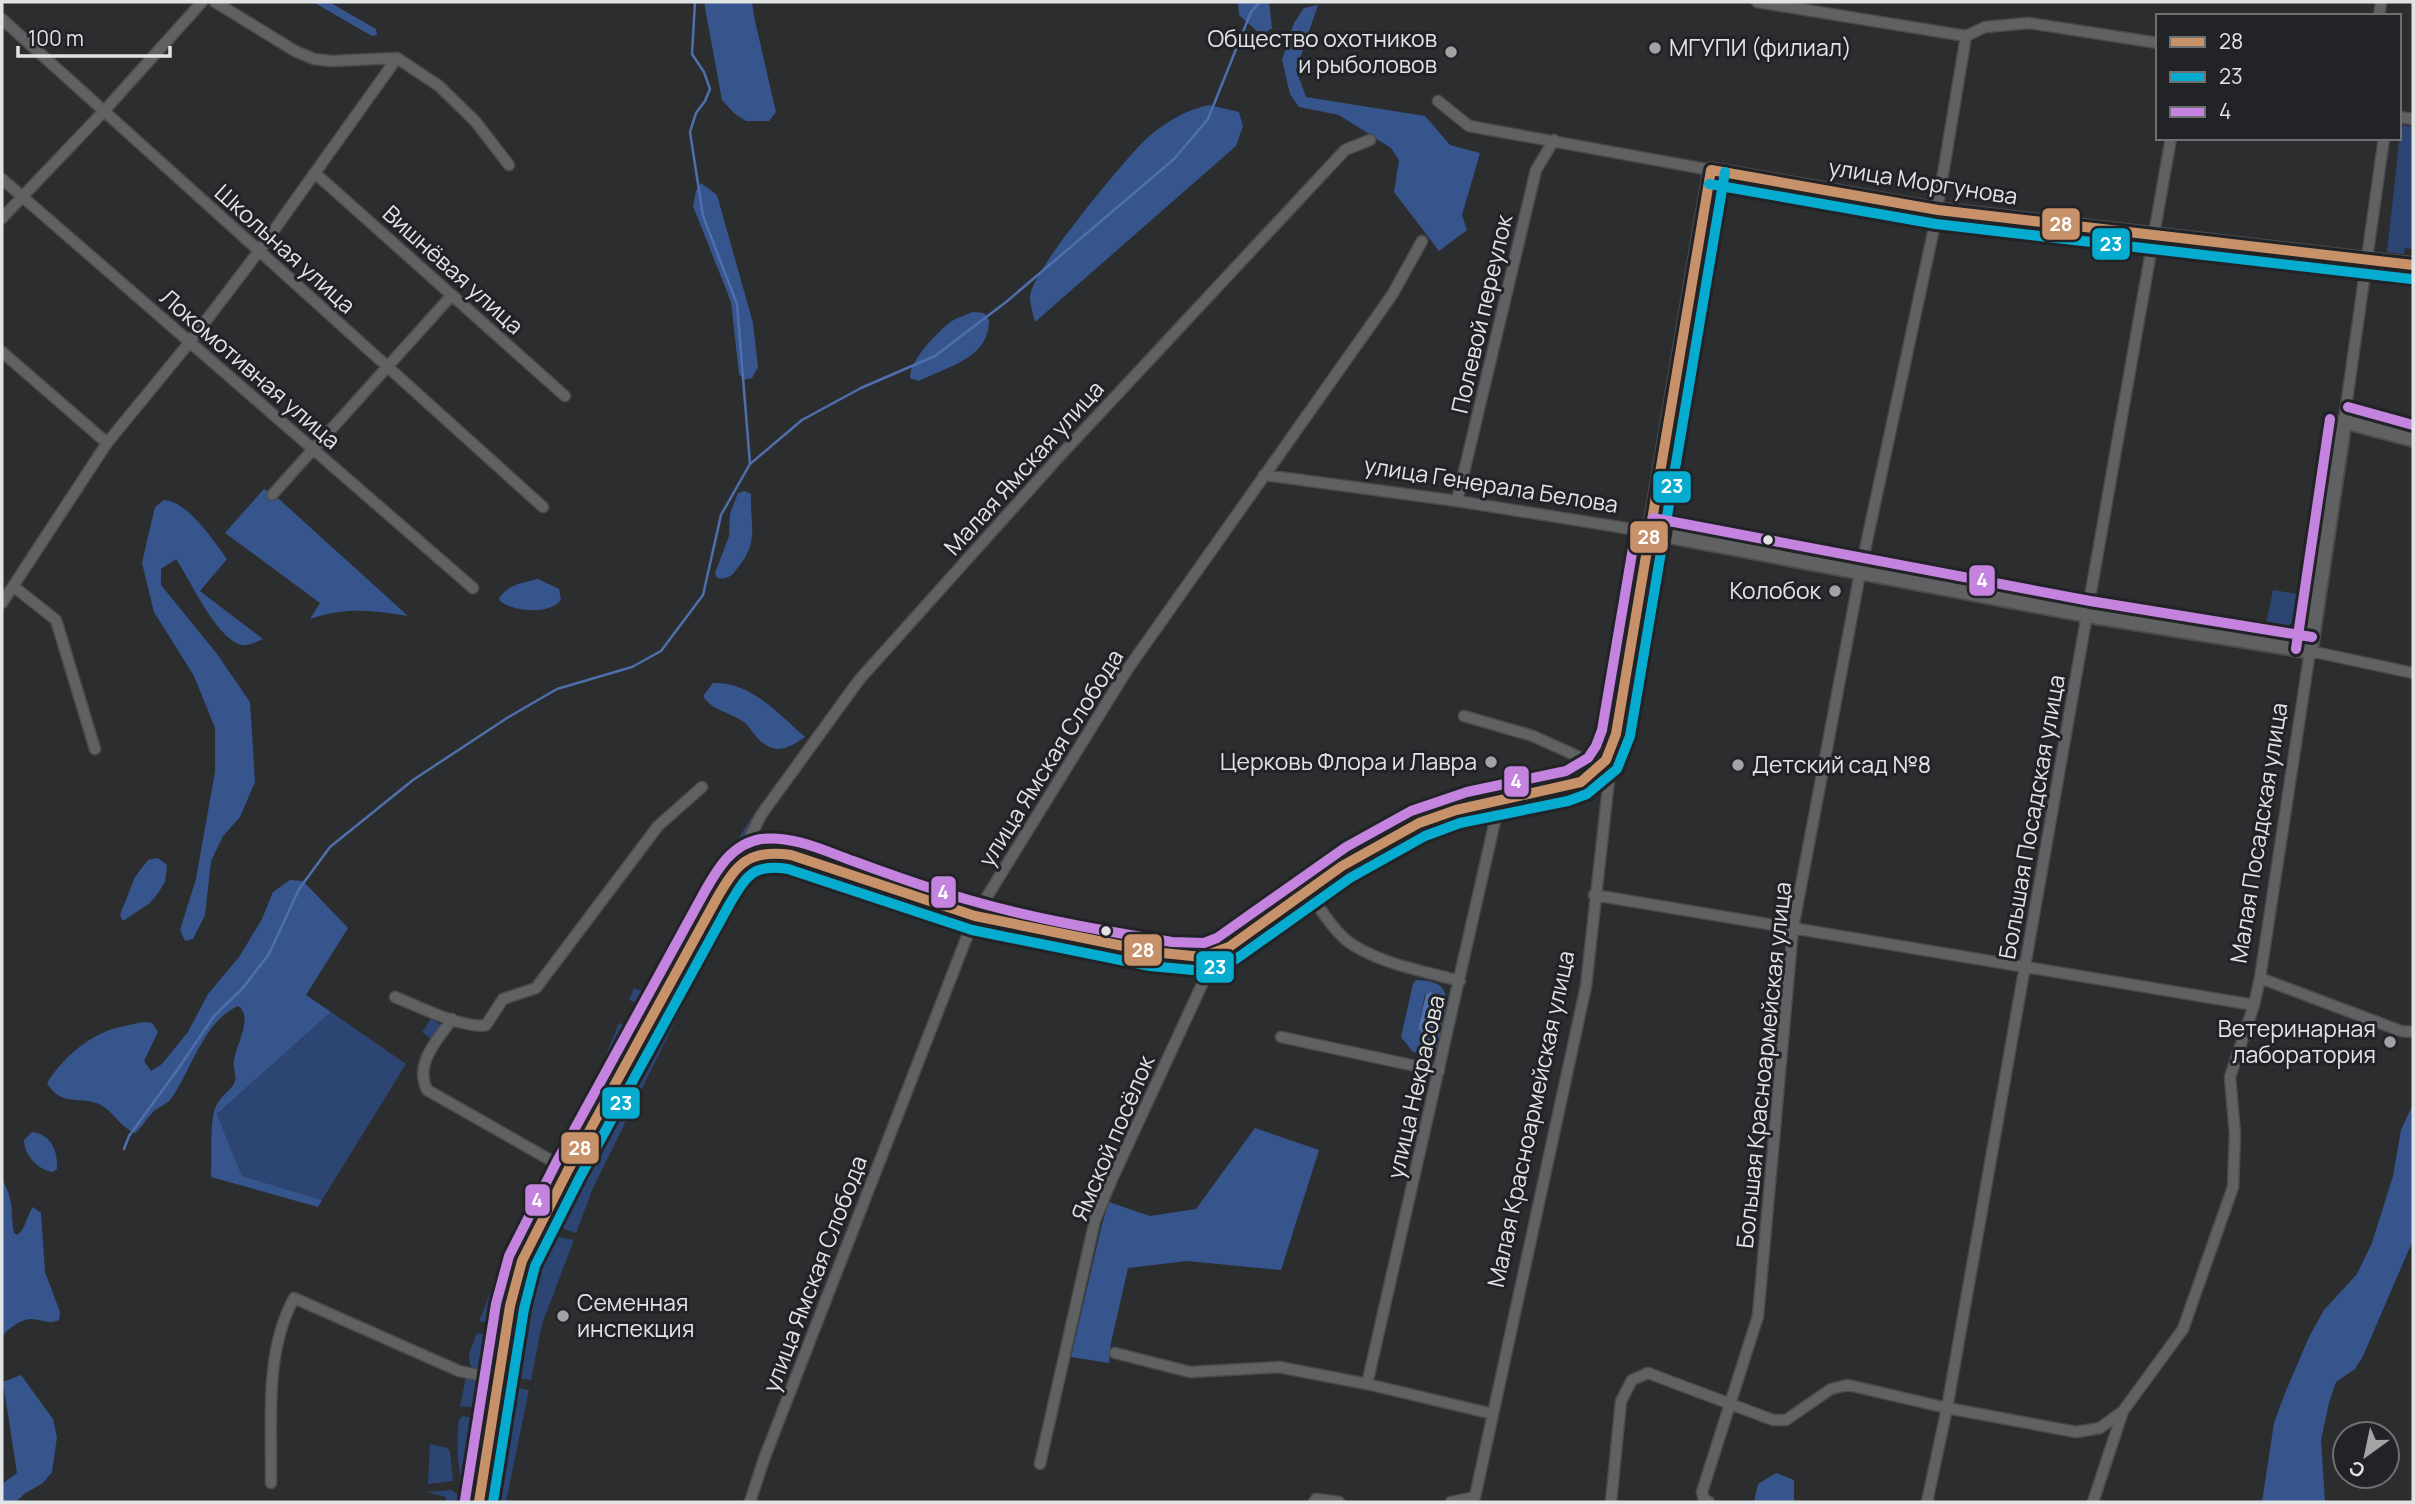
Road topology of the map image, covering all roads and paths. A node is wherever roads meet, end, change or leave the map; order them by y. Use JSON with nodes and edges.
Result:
{"nodes":[{"id":1,"x":202,"y":2,"type":"edge"},
{"id":2,"x":215,"y":2,"type":"edge"},
{"id":3,"x":1757,"y":2,"type":"edge"},
{"id":4,"x":2,"y":19,"type":"edge"},
{"id":5,"x":1966,"y":36,"type":"junction"},
{"id":6,"x":2156,"y":43,"type":"edge"},
{"id":7,"x":397,"y":58,"type":"junction"},
{"id":8,"x":1438,"y":101,"type":"dead end"},
{"id":9,"x":104,"y":111,"type":"junction"},
{"id":10,"x":1370,"y":140,"type":"dead end"},
{"id":11,"x":1554,"y":140,"type":"junction"},
{"id":12,"x":2171,"y":140,"type":"edge"},
{"id":13,"x":2384,"y":140,"type":"edge"},
{"id":14,"x":509,"y":165,"type":"dead end"},
{"id":15,"x":1711,"y":170,"type":"junction"},
{"id":16,"x":316,"y":174,"type":"junction"},
{"id":17,"x":2,"y":179,"type":"edge"},
{"id":18,"x":22,"y":195,"type":"junction"},
{"id":19,"x":1938,"y":210,"type":"junction"},
{"id":20,"x":2,"y":218,"type":"edge"},
{"id":21,"x":2153,"y":236,"type":"junction"},
{"id":22,"x":1422,"y":241,"type":"dead end"},
{"id":23,"x":259,"y":251,"type":"junction"},
{"id":24,"x":2365,"y":260,"type":"junction"},
{"id":25,"x":2413,"y":265,"type":"edge"},
{"id":26,"x":452,"y":295,"type":"junction"},
{"id":27,"x":189,"y":343,"type":"junction"},
{"id":28,"x":2,"y":352,"type":"edge"},
{"id":29,"x":386,"y":366,"type":"junction"},
{"id":30,"x":565,"y":396,"type":"dead end"},
{"id":31,"x":2344,"y":421,"type":"junction"},
{"id":32,"x":2413,"y":439,"type":"edge"},
{"id":33,"x":107,"y":443,"type":"junction"},
{"id":34,"x":313,"y":449,"type":"junction"},
{"id":35,"x":1264,"y":475,"type":"junction"},
{"id":36,"x":272,"y":495,"type":"dead end"},
{"id":37,"x":1457,"y":501,"type":"junction"},
{"id":38,"x":543,"y":507,"type":"dead end"},
{"id":39,"x":1650,"y":532,"type":"junction"},
{"id":40,"x":1860,"y":573,"type":"junction"},
{"id":41,"x":13,"y":586,"type":"junction"},
{"id":42,"x":473,"y":589,"type":"dead end"},
{"id":43,"x":2,"y":603,"type":"edge"},
{"id":44,"x":2088,"y":615,"type":"junction"},
{"id":45,"x":2310,"y":651,"type":"junction"},
{"id":46,"x":2413,"y":673,"type":"edge"},
{"id":47,"x":1464,"y":716,"type":"dead end"},
{"id":48,"x":95,"y":749,"type":"dead end"},
{"id":49,"x":1603,"y":763,"type":"junction"},
{"id":50,"x":702,"y":787,"type":"dead end"},
{"id":51,"x":1500,"y":799,"type":"junction"},
{"id":52,"x":752,"y":855,"type":"junction"},
{"id":53,"x":1308,"y":891,"type":"junction"},
{"id":54,"x":1594,"y":895,"type":"junction"},
{"id":55,"x":975,"y":916,"type":"junction"},
{"id":56,"x":1793,"y":928,"type":"junction"},
{"id":57,"x":1210,"y":956,"type":"junction"},
{"id":58,"x":2025,"y":967,"type":"junction"},
{"id":59,"x":2260,"y":978,"type":"junction"},
{"id":60,"x":1460,"y":981,"type":"junction"},
{"id":61,"x":395,"y":998,"type":"dead end"},
{"id":62,"x":2254,"y":1005,"type":"junction"},
{"id":63,"x":452,"y":1019,"type":"junction"},
{"id":64,"x":2413,"y":1032,"type":"edge"},
{"id":65,"x":1281,"y":1037,"type":"dead end"},
{"id":66,"x":1439,"y":1071,"type":"junction"},
{"id":67,"x":568,"y":1170,"type":"junction"},
{"id":68,"x":1115,"y":1353,"type":"dead end"},
{"id":69,"x":498,"y":1379,"type":"junction"},
{"id":70,"x":1367,"y":1384,"type":"junction"},
{"id":71,"x":1731,"y":1405,"type":"junction"},
{"id":72,"x":1947,"y":1408,"type":"junction"},
{"id":73,"x":2123,"y":1411,"type":"junction"},
{"id":74,"x":1493,"y":1413,"type":"junction"},
{"id":75,"x":1040,"y":1464,"type":"dead end"},
{"id":76,"x":271,"y":1483,"type":"dead end"},
{"id":77,"x":479,"y":1502,"type":"edge"},
{"id":78,"x":750,"y":1502,"type":"edge"},
{"id":79,"x":1314,"y":1502,"type":"edge"},
{"id":80,"x":1339,"y":1502,"type":"edge"},
{"id":81,"x":1451,"y":1502,"type":"edge"},
{"id":82,"x":1611,"y":1502,"type":"edge"},
{"id":83,"x":1709,"y":1502,"type":"edge"},
{"id":84,"x":1927,"y":1502,"type":"edge"},
{"id":85,"x":2093,"y":1502,"type":"edge"}],
"edges":[{"from":1,"to":9,"type":"street"},
{"from":2,"to":7,"type":"street"},
{"from":3,"to":5,"type":"street"},
{"from":4,"to":9,"type":"street","name":"Школьная улица"},
{"from":5,"to":6,"type":"street"},
{"from":5,"to":19,"type":"street","name":"Большая Красноармейская улица"},
{"from":7,"to":14,"type":"street"},
{"from":7,"to":16,"type":"street"},
{"from":8,"to":11,"type":"street","name":"улица Моргунова"},
{"from":9,"to":18,"type":"street"},
{"from":9,"to":23,"type":"street","name":"Школьная улица"},
{"from":10,"to":52,"type":"street","name":"Малая Ямская улица"},
{"from":11,"to":15,"type":"street","name":"улица Моргунова"},
{"from":11,"to":37,"type":"street","name":"Полевой переулок"},
{"from":12,"to":21,"type":"street","name":"Большая Посадская улица"},
{"from":13,"to":24,"type":"street","name":"Малая Посадская улица"},
{"from":15,"to":19,"type":"main road","name":"улица Моргунова"},
{"from":15,"to":39,"type":"main road","name":"Малая Красноармейская улица"},
{"from":16,"to":23,"type":"street"},
{"from":16,"to":26,"type":"street","name":"Вишнёвая улица"},
{"from":17,"to":18,"type":"street","name":"Локомотивная улица"},
{"from":18,"to":20,"type":"street"},
{"from":18,"to":27,"type":"street","name":"Локомотивная улица"},
{"from":19,"to":21,"type":"main road","name":"улица Моргунова"},
{"from":19,"to":40,"type":"street","name":"Большая Красноармейская улица"},
{"from":21,"to":24,"type":"main road","name":"улица Моргунова"},
{"from":21,"to":44,"type":"street","name":"Большая Посадская улица"},
{"from":22,"to":35,"type":"street","name":"улица Ямская Слобода"},
{"from":23,"to":27,"type":"street"},
{"from":23,"to":29,"type":"street","name":"Школьная улица"},
{"from":24,"to":25,"type":"main road","name":"улица Моргунова"},
{"from":24,"to":31,"type":"street","name":"Малая Посадская улица"},
{"from":26,"to":29,"type":"street"},
{"from":26,"to":30,"type":"street","name":"Вишнёвая улица"},
{"from":27,"to":33,"type":"street"},
{"from":27,"to":34,"type":"street","name":"Локомотивная улица"},
{"from":28,"to":33,"type":"street"},
{"from":29,"to":34,"type":"street"},
{"from":29,"to":38,"type":"street","name":"Школьная улица"},
{"from":31,"to":32,"type":"main road"},
{"from":31,"to":45,"type":"main road","name":"Малая Посадская улица"},
{"from":33,"to":41,"type":"street"},
{"from":34,"to":36,"type":"street"},
{"from":34,"to":42,"type":"street","name":"Локомотивная улица"},
{"from":35,"to":37,"type":"street","name":"улица Генерала Белова"},
{"from":35,"to":55,"type":"street","name":"улица Ямская Слобода"},
{"from":37,"to":39,"type":"street","name":"улица Генерала Белова"},
{"from":39,"to":40,"type":"main road","name":"улица Генерала Белова"},
{"from":39,"to":49,"type":"main road","name":"Малая Красноармейская улица"},
{"from":40,"to":44,"type":"main road","name":"улица Генерала Белова"},
{"from":40,"to":56,"type":"street","name":"Большая Красноармейская улица"},
{"from":41,"to":43,"type":"street"},
{"from":41,"to":48,"type":"street"},
{"from":44,"to":45,"type":"main road","name":"улица Генерала Белова"},
{"from":44,"to":58,"type":"street","name":"Большая Посадская улица"},
{"from":45,"to":46,"type":"street","name":"улица Генерала Белова"},
{"from":45,"to":59,"type":"street","name":"Малая Посадская улица"},
{"from":47,"to":49,"type":"street"},
{"from":49,"to":51,"type":"main road"},
{"from":49,"to":54,"type":"street","name":"Малая Красноармейская улица"},
{"from":50,"to":63,"type":"street"},
{"from":51,"to":53,"type":"main road"},
{"from":51,"to":60,"type":"street","name":"улица Некрасова"},
{"from":52,"to":55,"type":"main road"},
{"from":52,"to":67,"type":"main road"},
{"from":53,"to":57,"type":"main road"},
{"from":53,"to":60,"type":"street"},
{"from":54,"to":56,"type":"street"},
{"from":54,"to":74,"type":"street","name":"Малая Красноармейская улица"},
{"from":55,"to":57,"type":"main road"},
{"from":55,"to":78,"type":"street","name":"улица Ямская Слобода"},
{"from":56,"to":58,"type":"street"},
{"from":56,"to":71,"type":"street","name":"Большая Красноармейская улица"},
{"from":57,"to":75,"type":"street","name":"Ямской посёлок"},
{"from":58,"to":62,"type":"street"},
{"from":58,"to":72,"type":"street","name":"Большая Посадская улица"},
{"from":59,"to":62,"type":"street","name":"Малая Посадская улица"},
{"from":59,"to":64,"type":"street"},
{"from":60,"to":66,"type":"street","name":"улица Некрасова"},
{"from":61,"to":63,"type":"street"},
{"from":62,"to":73,"type":"street","name":"Малая Посадская улица"},
{"from":63,"to":67,"type":"street"},
{"from":65,"to":66,"type":"street"},
{"from":66,"to":70,"type":"street","name":"улица Некрасова"},
{"from":67,"to":69,"type":"main road"},
{"from":68,"to":70,"type":"street"},
{"from":69,"to":76,"type":"street"},
{"from":69,"to":77,"type":"main road"},
{"from":70,"to":74,"type":"street"},
{"from":71,"to":72,"type":"street"},
{"from":71,"to":82,"type":"street"},
{"from":71,"to":83,"type":"street","name":"Большая Красноармейская улица"},
{"from":72,"to":73,"type":"street"},
{"from":72,"to":84,"type":"street","name":"Большая Посадская улица"},
{"from":73,"to":85,"type":"street","name":"Малая Посадская улица"},
{"from":74,"to":81,"type":"street","name":"Малая Красноармейская улица"},
{"from":79,"to":80,"type":"street"}]}
